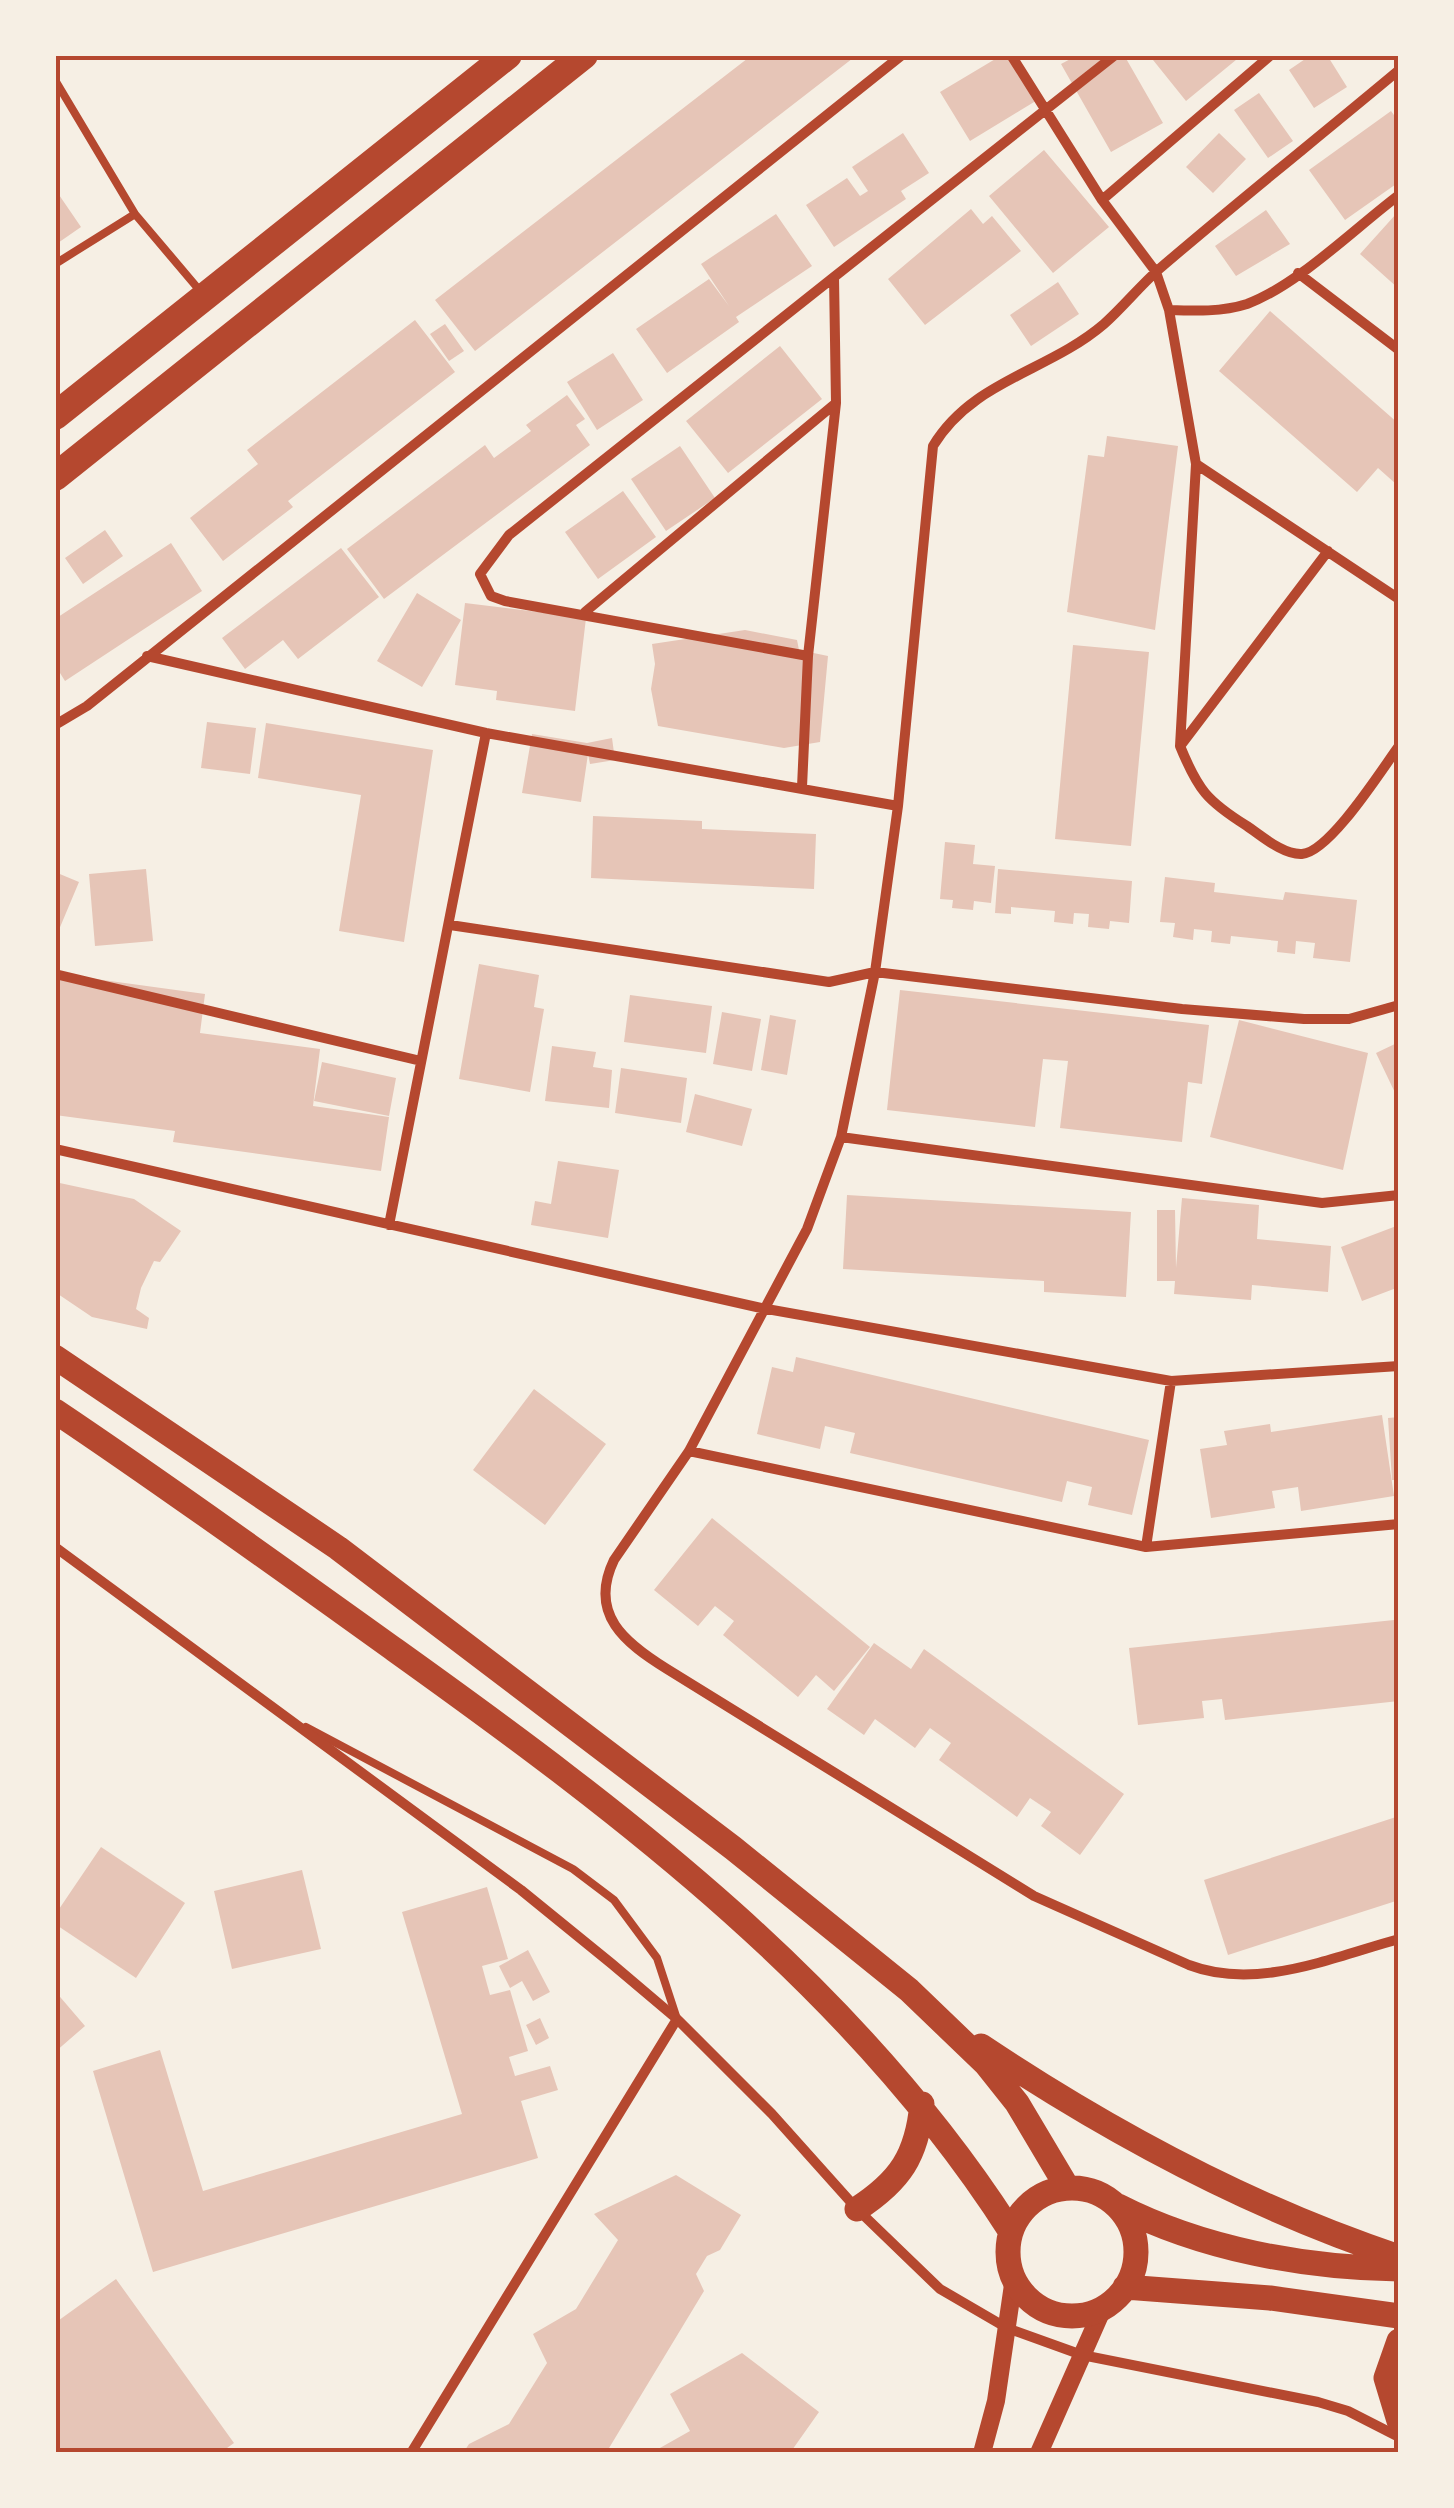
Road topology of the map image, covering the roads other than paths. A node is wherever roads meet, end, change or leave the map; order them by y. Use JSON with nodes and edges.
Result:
{"nodes":[{"id":1,"x":508,"y":55,"type":"edge"},
{"id":2,"x":584,"y":55,"type":"edge"},
{"id":3,"x":902,"y":55,"type":"edge"},
{"id":4,"x":1012,"y":55,"type":"edge"},
{"id":5,"x":1115,"y":55,"type":"edge"},
{"id":6,"x":1271,"y":55,"type":"edge"},
{"id":7,"x":1399,"y":70,"type":"edge"},
{"id":8,"x":55,"y":80,"type":"edge"},
{"id":9,"x":1046,"y":113,"type":"junction"},
{"id":10,"x":1399,"y":194,"type":"edge"},
{"id":11,"x":1102,"y":200,"type":"junction"},
{"id":12,"x":135,"y":214,"type":"junction"},
{"id":13,"x":55,"y":264,"type":"edge"},
{"id":14,"x":1156,"y":272,"type":"junction"},
{"id":15,"x":1298,"y":273,"type":"junction"},
{"id":16,"x":834,"y":277,"type":"junction"},
{"id":17,"x":204,"y":296,"type":"junction"},
{"id":18,"x":1169,"y":310,"type":"junction"},
{"id":19,"x":1399,"y":350,"type":"edge"},
{"id":20,"x":836,"y":404,"type":"junction"},
{"id":21,"x":55,"y":416,"type":"edge"},
{"id":22,"x":1196,"y":464,"type":"junction"},
{"id":23,"x":55,"y":477,"type":"edge"},
{"id":24,"x":1328,"y":552,"type":"junction"},
{"id":25,"x":1399,"y":599,"type":"edge"},
{"id":26,"x":585,"y":612,"type":"junction"},
{"id":27,"x":147,"y":656,"type":"junction"},
{"id":28,"x":808,"y":656,"type":"junction"},
{"id":29,"x":55,"y":725,"type":"edge"},
{"id":30,"x":486,"y":733,"type":"junction"},
{"id":31,"x":1180,"y":746,"type":"junction"},
{"id":32,"x":1399,"y":746,"type":"edge"},
{"id":33,"x":802,"y":788,"type":"junction"},
{"id":34,"x":898,"y":806,"type":"junction"},
{"id":35,"x":450,"y":925,"type":"junction"},
{"id":36,"x":875,"y":972,"type":"junction"},
{"id":37,"x":55,"y":974,"type":"edge"},
{"id":38,"x":1399,"y":1004,"type":"edge"},
{"id":39,"x":421,"y":1060,"type":"junction"},
{"id":40,"x":841,"y":1137,"type":"junction"},
{"id":41,"x":55,"y":1149,"type":"edge"},
{"id":42,"x":1399,"y":1196,"type":"edge"},
{"id":43,"x":389,"y":1225,"type":"junction"},
{"id":44,"x":761,"y":1308,"type":"junction"},
{"id":45,"x":55,"y":1357,"type":"edge"},
{"id":46,"x":1399,"y":1366,"type":"edge"},
{"id":47,"x":1171,"y":1380,"type":"junction"},
{"id":48,"x":55,"y":1411,"type":"edge"},
{"id":49,"x":689,"y":1451,"type":"junction"},
{"id":50,"x":1399,"y":1524,"type":"edge"},
{"id":51,"x":55,"y":1547,"type":"edge"},
{"id":52,"x":1146,"y":1547,"type":"junction"},
{"id":53,"x":283,"y":1715,"type":"junction"},
{"id":54,"x":1399,"y":1938,"type":"edge"},
{"id":55,"x":677,"y":2019,"type":"junction"},
{"id":56,"x":950,"y":2025,"type":"junction"},
{"id":57,"x":922,"y":2104,"type":"junction"},
{"id":58,"x":1067,"y":2188,"type":"junction"},
{"id":59,"x":1116,"y":2205,"type":"junction"},
{"id":60,"x":856,"y":2209,"type":"junction"},
{"id":61,"x":1011,"y":2232,"type":"junction"},
{"id":62,"x":1399,"y":2257,"type":"edge"},
{"id":63,"x":1399,"y":2269,"type":"edge"},
{"id":64,"x":1014,"y":2278,"type":"junction"},
{"id":65,"x":1125,"y":2288,"type":"junction"},
{"id":66,"x":1103,"y":2308,"type":"junction"},
{"id":67,"x":1399,"y":2316,"type":"edge"},
{"id":68,"x":1007,"y":2328,"type":"junction"},
{"id":69,"x":1399,"y":2341,"type":"edge"},
{"id":70,"x":1082,"y":2356,"type":"junction"},
{"id":71,"x":1399,"y":2422,"type":"edge"},
{"id":72,"x":1399,"y":2438,"type":"edge"},
{"id":73,"x":411,"y":2453,"type":"edge"},
{"id":74,"x":982,"y":2453,"type":"edge"},
{"id":75,"x":1039,"y":2453,"type":"edge"}],
"edges":[{"from":1,"to":17,"type":"highway"},
{"from":2,"to":23,"type":"highway"},
{"from":3,"to":27,"type":"street"},
{"from":4,"to":9,"type":"street"},
{"from":5,"to":9,"type":"street"},
{"from":6,"to":11,"type":"street"},
{"from":7,"to":14,"type":"street"},
{"from":8,"to":12,"type":"lane"},
{"from":9,"to":11,"type":"street"},
{"from":9,"to":16,"type":"street"},
{"from":10,"to":15,"type":"street"},
{"from":11,"to":14,"type":"street"},
{"from":12,"to":13,"type":"lane"},
{"from":12,"to":17,"type":"lane"},
{"from":14,"to":18,"type":"street"},
{"from":14,"to":34,"type":"street"},
{"from":15,"to":18,"type":"street"},
{"from":15,"to":19,"type":"street"},
{"from":16,"to":20,"type":"street"},
{"from":16,"to":26,"type":"street"},
{"from":17,"to":21,"type":"highway"},
{"from":18,"to":22,"type":"street"},
{"from":20,"to":26,"type":"street"},
{"from":20,"to":28,"type":"street"},
{"from":22,"to":24,"type":"street"},
{"from":22,"to":31,"type":"street"},
{"from":24,"to":25,"type":"street"},
{"from":24,"to":31,"type":"street"},
{"from":26,"to":28,"type":"street"},
{"from":27,"to":29,"type":"street"},
{"from":27,"to":30,"type":"street"},
{"from":28,"to":33,"type":"street"},
{"from":30,"to":33,"type":"street"},
{"from":30,"to":35,"type":"street"},
{"from":31,"to":32,"type":"street"},
{"from":33,"to":34,"type":"street"},
{"from":34,"to":36,"type":"street"},
{"from":35,"to":36,"type":"street"},
{"from":35,"to":39,"type":"street"},
{"from":36,"to":38,"type":"street"},
{"from":36,"to":40,"type":"street"},
{"from":37,"to":39,"type":"street"},
{"from":39,"to":43,"type":"street"},
{"from":40,"to":42,"type":"street"},
{"from":40,"to":44,"type":"street"},
{"from":41,"to":43,"type":"street"},
{"from":43,"to":44,"type":"street"},
{"from":44,"to":47,"type":"street"},
{"from":44,"to":49,"type":"street"},
{"from":45,"to":56,"type":"main road"},
{"from":46,"to":47,"type":"street"},
{"from":47,"to":52,"type":"street"},
{"from":48,"to":57,"type":"main road"},
{"from":49,"to":52,"type":"street"},
{"from":49,"to":54,"type":"street"},
{"from":50,"to":52,"type":"street"},
{"from":51,"to":53,"type":"street"},
{"from":53,"to":55,"type":"street"},
{"from":53,"to":55,"type":"lane"},
{"from":55,"to":60,"type":"street"},
{"from":55,"to":73,"type":"street"},
{"from":56,"to":58,"type":"main road"},
{"from":56,"to":62,"type":"main road"},
{"from":57,"to":60,"type":"main road"},
{"from":57,"to":61,"type":"main road"},
{"from":58,"to":59,"type":"main road"},
{"from":58,"to":61,"type":"main road"},
{"from":59,"to":63,"type":"main road"},
{"from":59,"to":65,"type":"main road"},
{"from":60,"to":68,"type":"street"},
{"from":61,"to":64,"type":"main road"},
{"from":64,"to":66,"type":"main road"},
{"from":64,"to":68,"type":"street"},
{"from":65,"to":66,"type":"main road"},
{"from":65,"to":67,"type":"main road"},
{"from":66,"to":70,"type":"street"},
{"from":68,"to":70,"type":"street"},
{"from":68,"to":74,"type":"street"},
{"from":69,"to":71,"type":"main road"},
{"from":70,"to":72,"type":"street"},
{"from":70,"to":75,"type":"street"}]}
